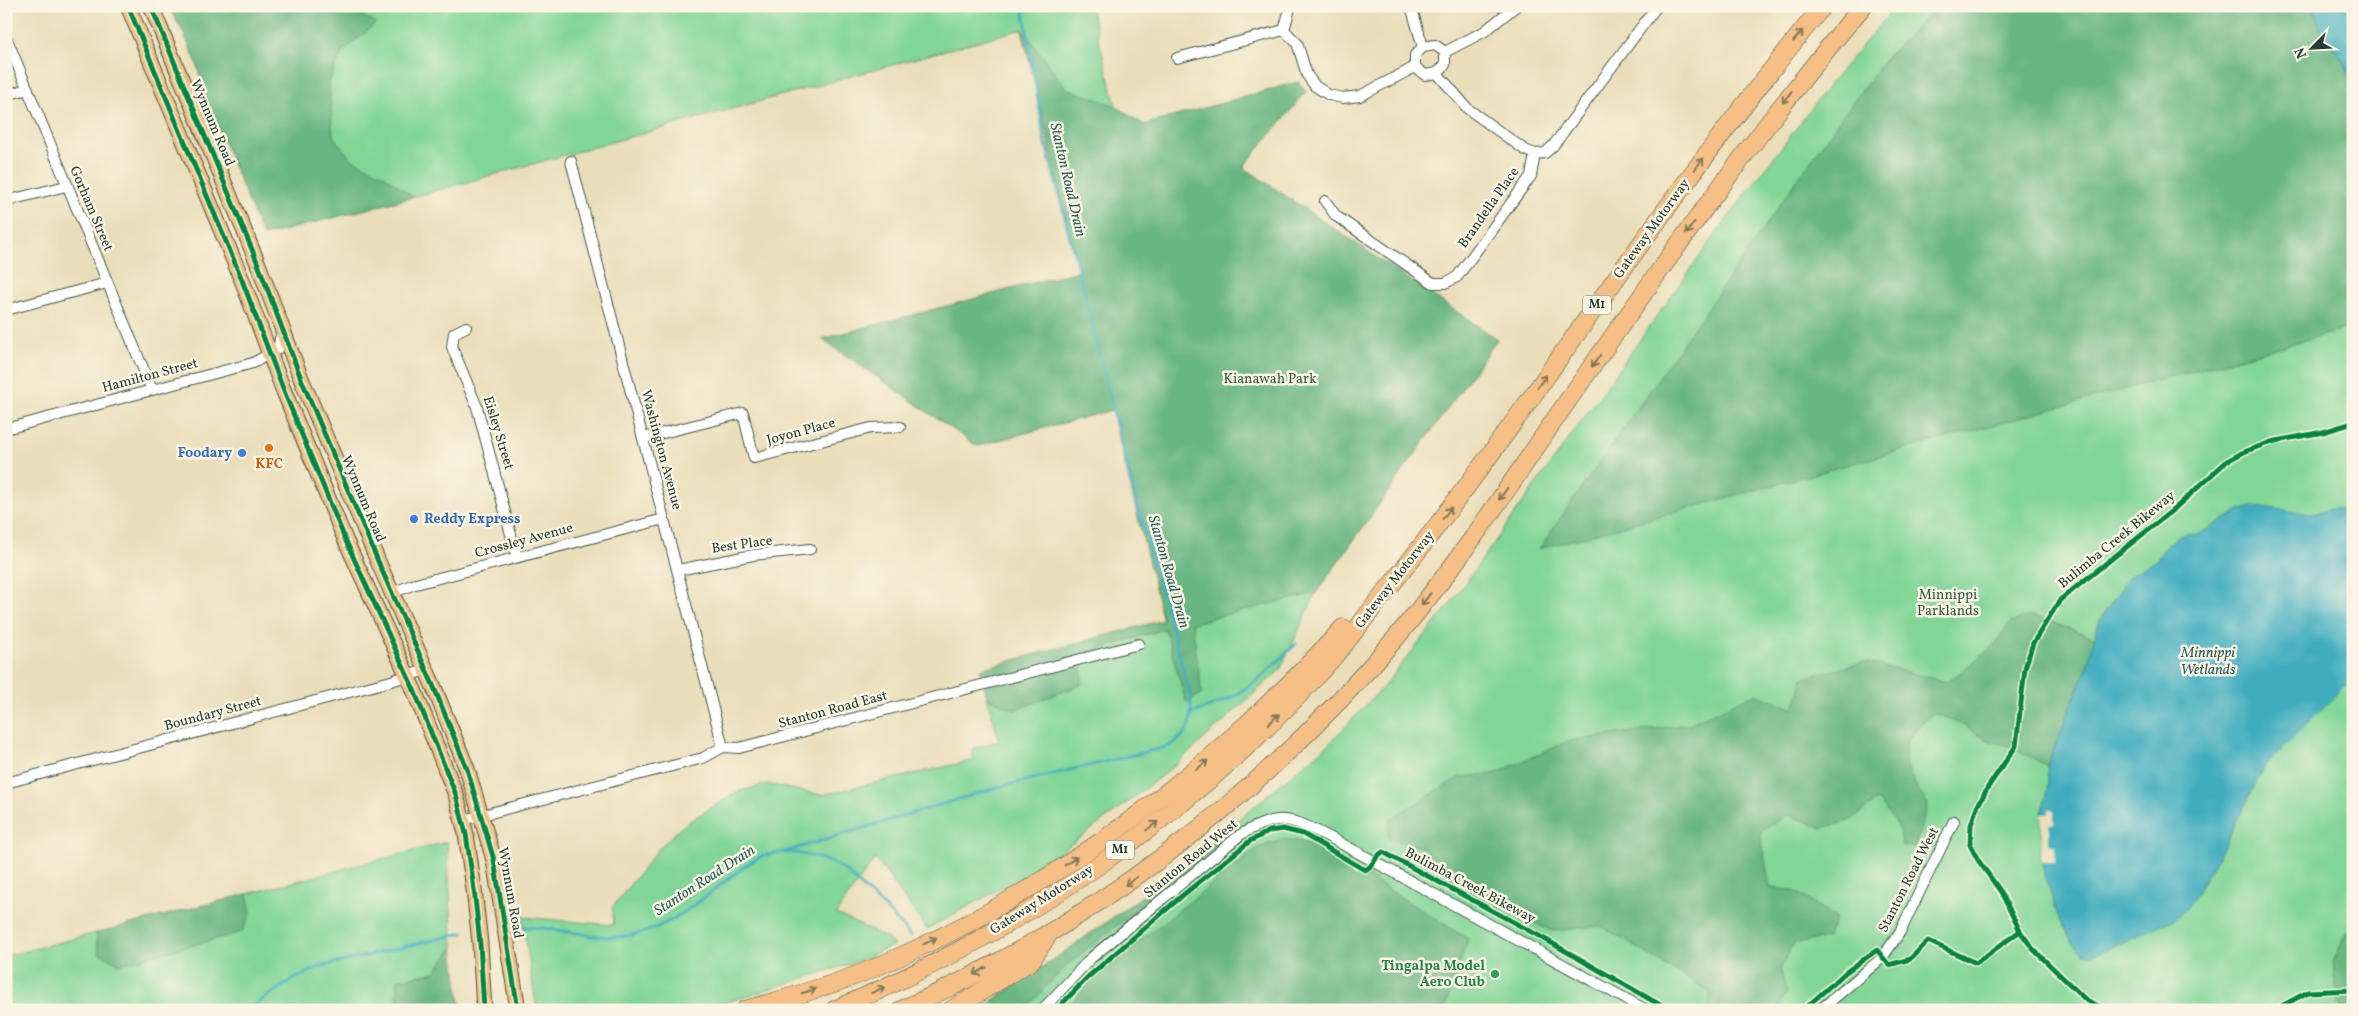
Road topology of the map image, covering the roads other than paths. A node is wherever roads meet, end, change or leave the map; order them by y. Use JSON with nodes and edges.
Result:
{"nodes":[{"id":1,"x":128,"y":6,"type":"edge"},
{"id":2,"x":151,"y":6,"type":"edge"},
{"id":3,"x":1288,"y":6,"type":"edge"},
{"id":4,"x":1412,"y":6,"type":"edge"},
{"id":5,"x":1516,"y":6,"type":"edge"},
{"id":6,"x":1657,"y":6,"type":"edge"},
{"id":7,"x":1823,"y":6,"type":"edge"},
{"id":8,"x":1863,"y":6,"type":"edge"},
{"id":9,"x":1284,"y":30,"type":"junction"},
{"id":10,"x":6,"y":38,"type":"edge"},
{"id":11,"x":1423,"y":47,"type":"junction"},
{"id":12,"x":1445,"y":52,"type":"junction"},
{"id":13,"x":1177,"y":58,"type":"dead end"},
{"id":14,"x":1415,"y":67,"type":"junction"},
{"id":15,"x":1437,"y":73,"type":"junction"},
{"id":16,"x":28,"y":89,"type":"junction"},
{"id":17,"x":6,"y":95,"type":"edge"},
{"id":18,"x":1535,"y":154,"type":"junction"},
{"id":19,"x":213,"y":157,"type":"junction"},
{"id":20,"x":571,"y":161,"type":"dead end"},
{"id":21,"x":201,"y":178,"type":"junction"},
{"id":22,"x":66,"y":186,"type":"junction"},
{"id":23,"x":6,"y":201,"type":"edge"},
{"id":24,"x":1324,"y":201,"type":"dead end"},
{"id":25,"x":107,"y":283,"type":"junction"},
{"id":26,"x":6,"y":310,"type":"edge"},
{"id":27,"x":466,"y":327,"type":"dead end"},
{"id":28,"x":282,"y":329,"type":"junction"},
{"id":29,"x":270,"y":355,"type":"junction"},
{"id":30,"x":152,"y":390,"type":"junction"},
{"id":31,"x":900,"y":427,"type":"dead end"},
{"id":32,"x":6,"y":429,"type":"edge"},
{"id":33,"x":643,"y":438,"type":"junction"},
{"id":34,"x":664,"y":519,"type":"junction"},
{"id":35,"x":810,"y":549,"type":"dead end"},
{"id":36,"x":518,"y":557,"type":"junction"},
{"id":37,"x":678,"y":570,"type":"junction"},
{"id":38,"x":392,"y":593,"type":"junction"},
{"id":39,"x":1374,"y":606,"type":"junction"},
{"id":40,"x":1139,"y":644,"type":"dead end"},
{"id":41,"x":426,"y":670,"type":"junction"},
{"id":42,"x":407,"y":676,"type":"junction"},
{"id":43,"x":723,"y":747,"type":"junction"},
{"id":44,"x":6,"y":783,"type":"edge"},
{"id":45,"x":482,"y":815,"type":"junction"},
{"id":46,"x":463,"y":820,"type":"junction"},
{"id":47,"x":1954,"y":821,"type":"dead end"},
{"id":48,"x":1049,"y":935,"type":"junction"},
{"id":49,"x":484,"y":1010,"type":"edge"},
{"id":50,"x":518,"y":1010,"type":"edge"},
{"id":51,"x":745,"y":1010,"type":"edge"},
{"id":52,"x":834,"y":1010,"type":"edge"},
{"id":53,"x":902,"y":1010,"type":"edge"},
{"id":54,"x":951,"y":1010,"type":"edge"},
{"id":55,"x":1042,"y":1010,"type":"edge"},
{"id":56,"x":1646,"y":1010,"type":"edge"},
{"id":57,"x":1820,"y":1010,"type":"edge"}],
"edges":[{"from":1,"to":21,"type":"main road"},
{"from":2,"to":19,"type":"main road","name":"Wynnum Road"},
{"from":3,"to":9,"type":"street"},
{"from":4,"to":11,"type":"street"},
{"from":5,"to":12,"type":"street"},
{"from":6,"to":18,"type":"street"},
{"from":39,"to":7,"type":"highway","name":"Gateway Motorway","number":"M1","one_way":true},
{"from":8,"to":48,"type":"highway","name":"Gateway Motorway","number":"M1","one_way":true},
{"from":9,"to":13,"type":"street"},
{"from":9,"to":14,"type":"street"},
{"from":10,"to":16,"type":"street","name":"Gorham Street"},
{"from":11,"to":12,"type":"street"},
{"from":11,"to":14,"type":"street"},
{"from":12,"to":15,"type":"street"},
{"from":14,"to":15,"type":"street"},
{"from":15,"to":18,"type":"street"},
{"from":16,"to":17,"type":"street"},
{"from":16,"to":22,"type":"street","name":"Gorham Street"},
{"from":18,"to":24,"type":"street","name":"Brandella Place"},
{"from":19,"to":21,"type":"main road"},
{"from":19,"to":28,"type":"main road","name":"Wynnum Road"},
{"from":20,"to":33,"type":"street","name":"Washington Avenue"},
{"from":21,"to":29,"type":"main road"},
{"from":22,"to":23,"type":"street"},
{"from":22,"to":25,"type":"street","name":"Gorham Street"},
{"from":25,"to":26,"type":"street"},
{"from":25,"to":30,"type":"street","name":"Gorham Street"},
{"from":27,"to":36,"type":"street","name":"Eisley Street"},
{"from":28,"to":29,"type":"street"},
{"from":28,"to":38,"type":"main road","name":"Wynnum Road"},
{"from":29,"to":30,"type":"street","name":"Hamilton Street"},
{"from":29,"to":42,"type":"main road"},
{"from":30,"to":32,"type":"street","name":"Hamilton Street"},
{"from":31,"to":33,"type":"street","name":"Joyon Place"},
{"from":33,"to":34,"type":"street","name":"Washington Avenue"},
{"from":34,"to":36,"type":"street","name":"Crossley Avenue"},
{"from":34,"to":37,"type":"street","name":"Washington Avenue"},
{"from":35,"to":37,"type":"street","name":"Best Place"},
{"from":36,"to":38,"type":"street","name":"Crossley Avenue"},
{"from":37,"to":43,"type":"street","name":"Washington Avenue"},
{"from":38,"to":41,"type":"main road","name":"Wynnum Road"},
{"from":51,"to":39,"type":"highway","one_way":true},
{"from":52,"to":39,"type":"highway","name":"Gateway Motorway","number":"M1","one_way":true},
{"from":40,"to":43,"type":"street","name":"Stanton Road East"},
{"from":41,"to":42,"type":"street","name":"Boundary Street"},
{"from":41,"to":45,"type":"main road","name":"Wynnum Road"},
{"from":42,"to":44,"type":"street","name":"Boundary Street"},
{"from":42,"to":46,"type":"main road"},
{"from":43,"to":45,"type":"street","name":"Stanton Road East"},
{"from":45,"to":46,"type":"street","name":"Stanton Road East"},
{"from":45,"to":50,"type":"main road","name":"Wynnum Road"},
{"from":46,"to":49,"type":"main road"},
{"from":47,"to":57,"type":"street","name":"Stanton Road West"},
{"from":48,"to":53,"type":"highway","name":"Gateway Motorway","number":"M1","one_way":true},
{"from":48,"to":54,"type":"highway"},
{"from":55,"to":56,"type":"street","name":"Stanton Road West"}]}
